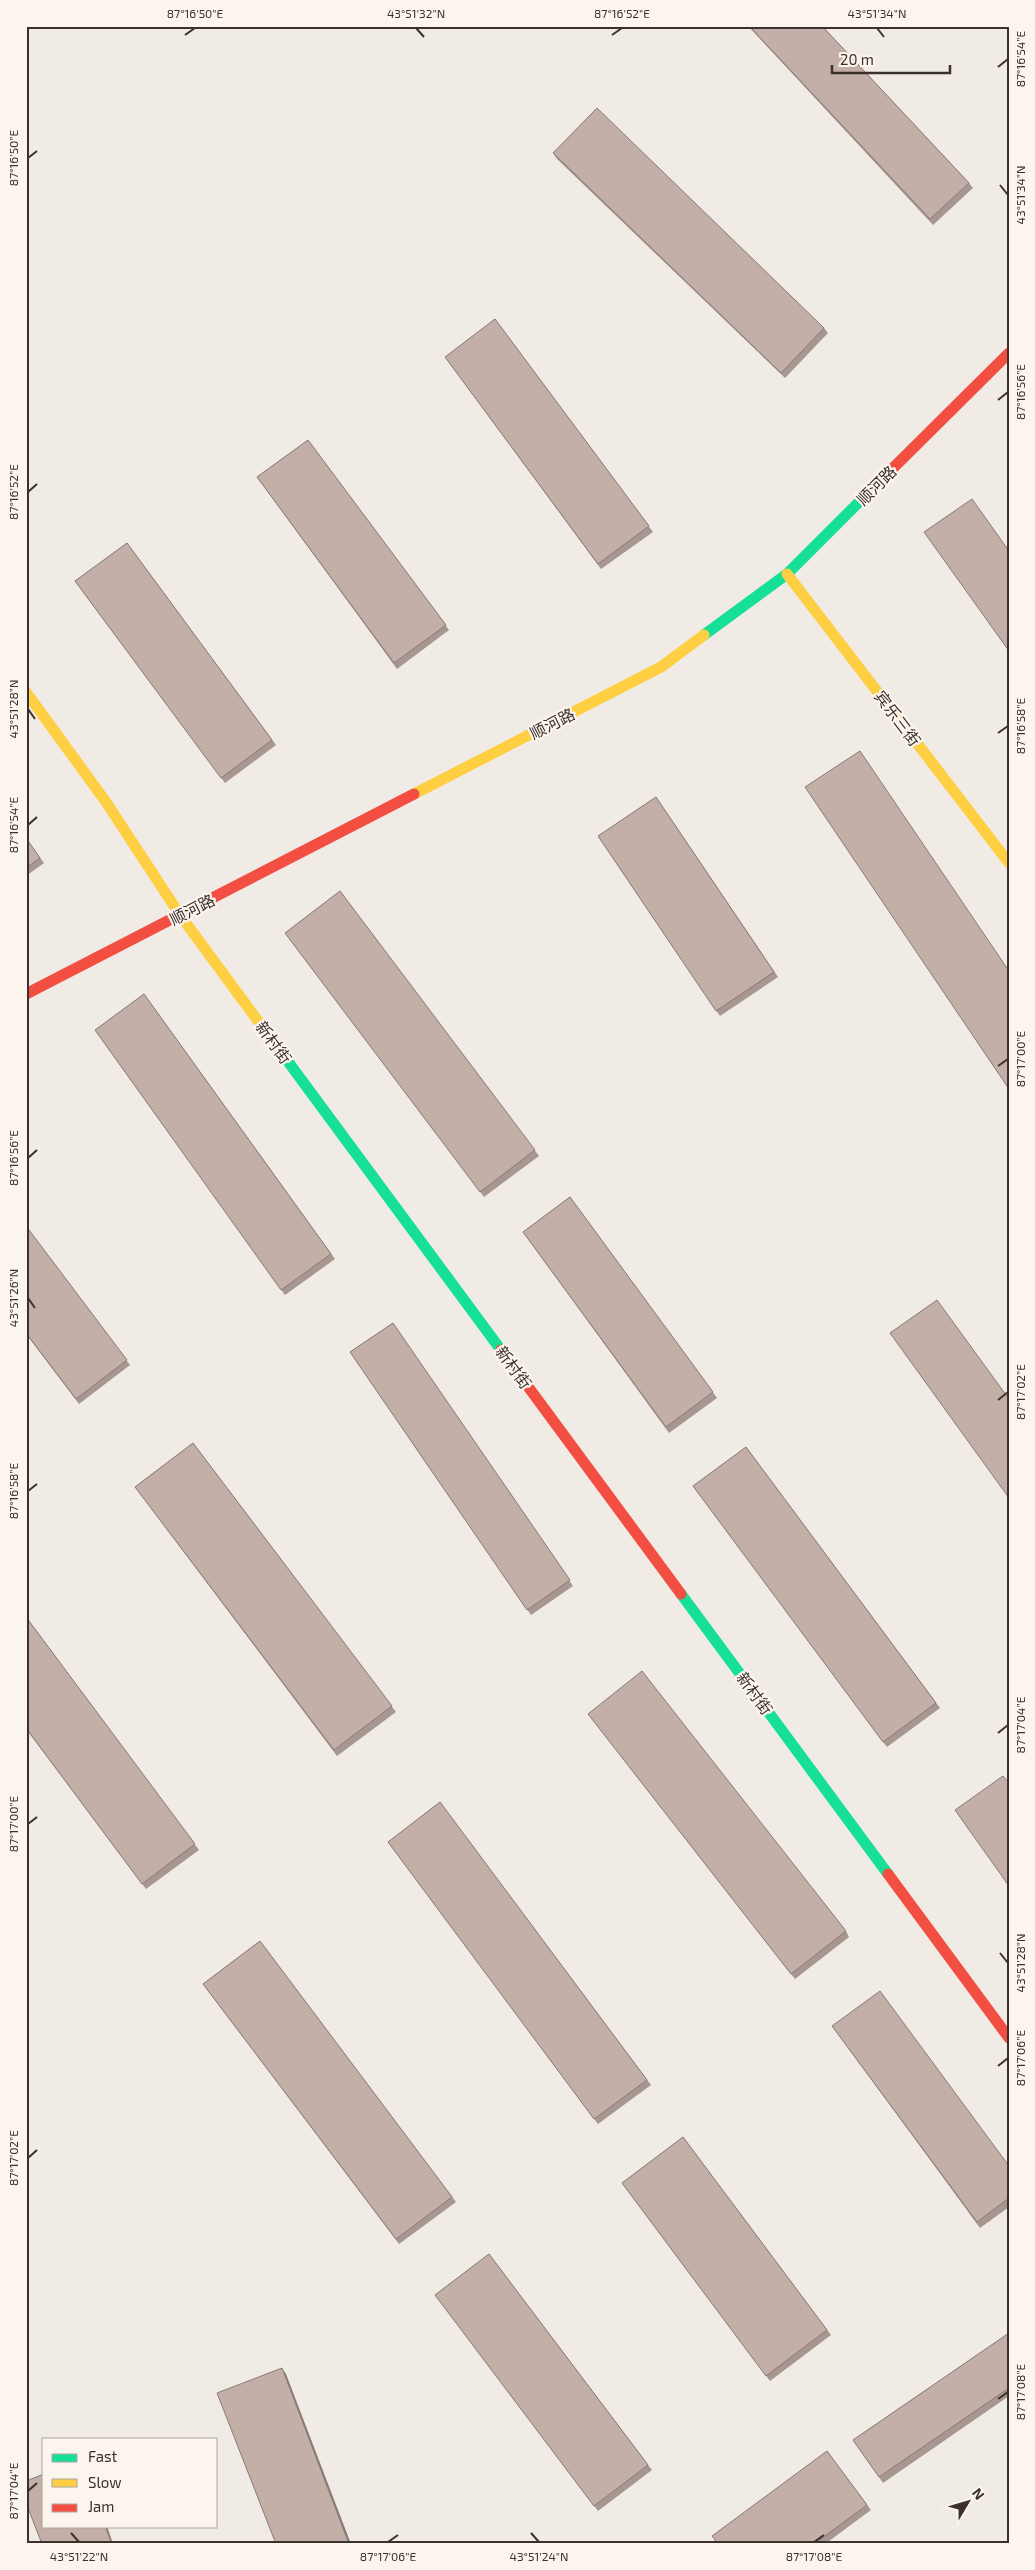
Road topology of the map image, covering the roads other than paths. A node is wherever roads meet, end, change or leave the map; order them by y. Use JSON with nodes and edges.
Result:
{"nodes":[{"id":1,"x":1009,"y":353,"type":"edge"},
{"id":2,"x":787,"y":574,"type":"junction"},
{"id":3,"x":26,"y":692,"type":"edge"},
{"id":4,"x":1009,"y":863,"type":"edge"},
{"id":5,"x":180,"y":915,"type":"junction"},
{"id":6,"x":26,"y":994,"type":"edge"},
{"id":7,"x":1009,"y":2038,"type":"edge"}],
"edges":[{"from":1,"to":2,"type":"street","name":"顺河路"},
{"from":2,"to":4,"type":"street","name":"宾乐三街"},
{"from":2,"to":5,"type":"street","name":"顺河路"},
{"from":3,"to":5,"type":"street","name":"新村街"},
{"from":5,"to":6,"type":"street","name":"顺河路"},
{"from":5,"to":7,"type":"street","name":"新村街"}]}
